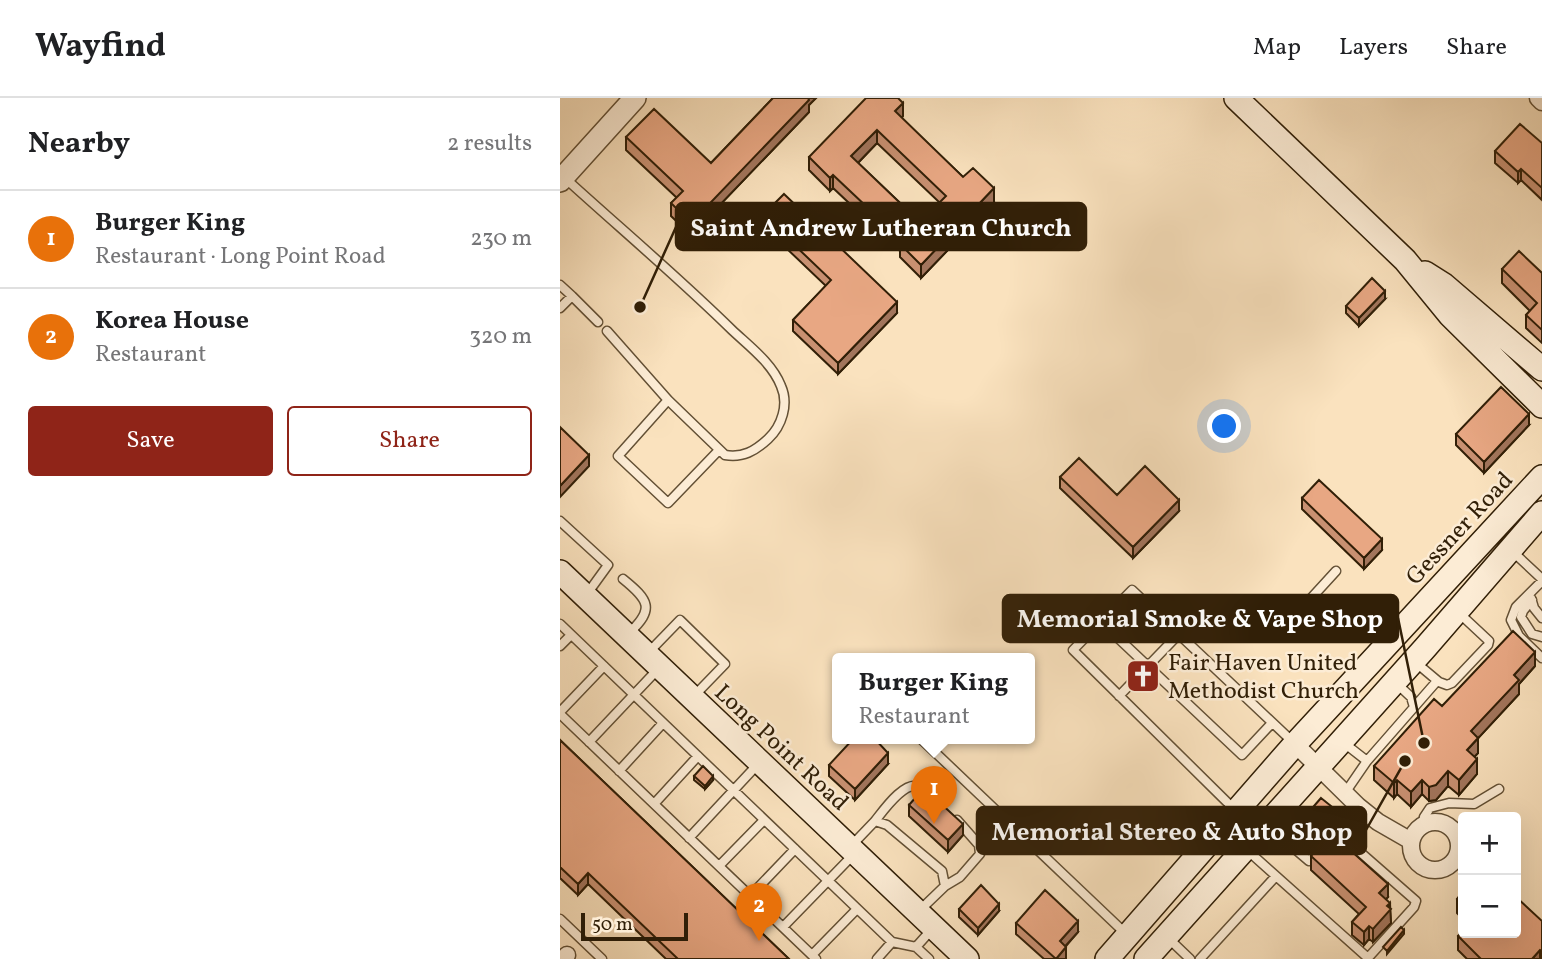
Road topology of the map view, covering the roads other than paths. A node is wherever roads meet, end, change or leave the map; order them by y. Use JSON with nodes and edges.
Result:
{"nodes":[{"id":1,"x":635,"y":98,"type":"edge"},
{"id":2,"x":1237,"y":98,"type":"edge"},
{"id":3,"x":1538,"y":98,"type":"edge"},
{"id":4,"x":1542,"y":102,"type":"edge"},
{"id":5,"x":562,"y":179,"type":"edge"},
{"id":6,"x":1405,"y":260,"type":"junction"},
{"id":7,"x":560,"y":285,"type":"edge"},
{"id":8,"x":572,"y":296,"type":"junction"},
{"id":9,"x":560,"y":308,"type":"edge"},
{"id":10,"x":598,"y":322,"type":"dead end"},
{"id":11,"x":607,"y":331,"type":"dead end"},
{"id":12,"x":1542,"y":369,"type":"edge"},
{"id":13,"x":668,"y":400,"type":"junction"},
{"id":14,"x":1542,"y":406,"type":"edge"},
{"id":15,"x":719,"y":450,"type":"junction"},
{"id":16,"x":1541,"y":479,"type":"edge"},
{"id":17,"x":1542,"y":513,"type":"edge"},
{"id":18,"x":560,"y":521,"type":"edge"},
{"id":19,"x":1510,"y":549,"type":"junction"},
{"id":20,"x":1336,"y":571,"type":"dead end"},
{"id":21,"x":562,"y":577,"type":"edge"},
{"id":22,"x":623,"y":579,"type":"dead end"},
{"id":23,"x":1542,"y":580,"type":"edge"},
{"id":24,"x":585,"y":596,"type":"junction"},
{"id":25,"x":1531,"y":596,"type":"junction"},
{"id":26,"x":1420,"y":607,"type":"junction"},
{"id":27,"x":1293,"y":618,"type":"dead end"},
{"id":28,"x":1542,"y":618,"type":"edge"},
{"id":29,"x":1449,"y":619,"type":"junction"},
{"id":30,"x":1101,"y":622,"type":"junction"},
{"id":31,"x":560,"y":624,"type":"edge"},
{"id":32,"x":1179,"y":634,"type":"junction"},
{"id":33,"x":571,"y":635,"type":"junction"},
{"id":34,"x":626,"y":635,"type":"junction"},
{"id":35,"x":1542,"y":636,"type":"edge"},
{"id":36,"x":560,"y":646,"type":"edge"},
{"id":37,"x":1542,"y":658,"type":"edge"},
{"id":38,"x":653,"y":661,"type":"junction"},
{"id":39,"x":1413,"y":661,"type":"junction"},
{"id":40,"x":604,"y":666,"type":"junction"},
{"id":41,"x":1148,"y":666,"type":"junction"},
{"id":42,"x":1437,"y":681,"type":"junction"},
{"id":43,"x":1394,"y":682,"type":"junction"},
{"id":44,"x":634,"y":695,"type":"junction"},
{"id":45,"x":1119,"y":696,"type":"junction"},
{"id":46,"x":692,"y":698,"type":"junction"},
{"id":47,"x":1414,"y":707,"type":"junction"},
{"id":48,"x":560,"y":713,"type":"edge"},
{"id":49,"x":663,"y":723,"type":"junction"},
{"id":50,"x":1272,"y":723,"type":"junction"},
{"id":51,"x":1341,"y":741,"type":"junction"},
{"id":52,"x":589,"y":742,"type":"junction"},
{"id":53,"x":926,"y":744,"type":"edge"},
{"id":54,"x":1295,"y":744,"type":"junction"},
{"id":55,"x":698,"y":756,"type":"junction"},
{"id":56,"x":1367,"y":761,"type":"junction"},
{"id":57,"x":760,"y":762,"type":"junction"},
{"id":58,"x":1319,"y":765,"type":"junction"},
{"id":59,"x":619,"y":771,"type":"junction"},
{"id":60,"x":1499,"y":789,"type":"dead end"},
{"id":61,"x":733,"y":790,"type":"junction"},
{"id":62,"x":1345,"y":793,"type":"junction"},
{"id":63,"x":939,"y":803,"type":"edge"},
{"id":64,"x":654,"y":804,"type":"junction"},
{"id":65,"x":1358,"y":806,"type":"junction"},
{"id":66,"x":1237,"y":811,"type":"junction"},
{"id":67,"x":948,"y":812,"type":"edge"},
{"id":68,"x":764,"y":820,"type":"junction"},
{"id":69,"x":875,"y":821,"type":"junction"},
{"id":70,"x":1266,"y":824,"type":"junction"},
{"id":71,"x":1423,"y":825,"type":"junction"},
{"id":72,"x":1336,"y":831,"type":"junction"},
{"id":73,"x":689,"y":838,"type":"junction"},
{"id":74,"x":1327,"y":841,"type":"edge"},
{"id":75,"x":1411,"y":841,"type":"junction"},
{"id":76,"x":1245,"y":848,"type":"junction"},
{"id":77,"x":795,"y":849,"type":"junction"},
{"id":78,"x":852,"y":850,"type":"junction"},
{"id":79,"x":1318,"y":851,"type":"edge"},
{"id":80,"x":719,"y":866,"type":"junction"},
{"id":81,"x":1276,"y":876,"type":"junction"},
{"id":82,"x":828,"y":881,"type":"junction"},
{"id":83,"x":945,"y":886,"type":"junction"},
{"id":84,"x":750,"y":896,"type":"junction"},
{"id":85,"x":857,"y":909,"type":"junction"},
{"id":86,"x":560,"y":919,"type":"edge"},
{"id":87,"x":926,"y":920,"type":"junction"},
{"id":88,"x":782,"y":927,"type":"junction"},
{"id":89,"x":1128,"y":935,"type":"junction"},
{"id":90,"x":1166,"y":936,"type":"junction"},
{"id":91,"x":892,"y":942,"type":"junction"},
{"id":92,"x":916,"y":947,"type":"junction"},
{"id":93,"x":814,"y":957,"type":"edge"},
{"id":94,"x":602,"y":959,"type":"edge"},
{"id":95,"x":877,"y":959,"type":"edge"},
{"id":96,"x":929,"y":959,"type":"edge"},
{"id":97,"x":967,"y":959,"type":"edge"},
{"id":98,"x":1107,"y":959,"type":"edge"},
{"id":99,"x":1146,"y":959,"type":"edge"},
{"id":100,"x":1190,"y":959,"type":"edge"},
{"id":101,"x":1200,"y":959,"type":"edge"},
{"id":102,"x":1367,"y":959,"type":"edge"}],
"edges":[{"from":1,"to":5,"type":"street"},
{"from":2,"to":6,"type":"main road"},
{"from":3,"to":4,"type":"street"},
{"from":5,"to":15,"type":"lane"},
{"from":6,"to":12,"type":"main road"},
{"from":6,"to":14,"type":"main road"},
{"from":7,"to":8,"type":"lane"},
{"from":8,"to":9,"type":"lane"},
{"from":8,"to":10,"type":"lane"},
{"from":11,"to":13,"type":"lane"},
{"from":13,"to":15,"type":"lane"},
{"from":13,"to":15,"type":"lane"},
{"from":16,"to":26,"type":"main road","name":"Gessner Road"},
{"from":17,"to":19,"type":"main road","name":"Gessner Road"},
{"from":18,"to":24,"type":"lane"},
{"from":19,"to":23,"type":"lane"},
{"from":19,"to":29,"type":"main road","name":"Gessner Road"},
{"from":20,"to":27,"type":"lane"},
{"from":21,"to":24,"type":"main road","name":"Long Point Road"},
{"from":22,"to":34,"type":"lane"},
{"from":23,"to":25,"type":"lane"},
{"from":24,"to":34,"type":"main road","name":"Long Point Road"},
{"from":25,"to":28,"type":"lane"},
{"from":25,"to":35,"type":"lane"},
{"from":25,"to":37,"type":"lane"},
{"from":26,"to":29,"type":"main road"},
{"from":26,"to":54,"type":"main road","name":"Gessner Road"},
{"from":29,"to":39,"type":"main road","name":"Gessner Road"},
{"from":29,"to":42,"type":"lane"},
{"from":30,"to":32,"type":"lane"},
{"from":30,"to":41,"type":"lane"},
{"from":30,"to":45,"type":"lane"},
{"from":31,"to":33,"type":"lane"},
{"from":32,"to":41,"type":"lane"},
{"from":32,"to":50,"type":"lane"},
{"from":33,"to":36,"type":"lane"},
{"from":33,"to":40,"type":"lane"},
{"from":34,"to":38,"type":"main road","name":"Long Point Road"},
{"from":38,"to":44,"type":"lane"},
{"from":38,"to":46,"type":"main road","name":"Long Point Road"},
{"from":38,"to":46,"type":"lane"},
{"from":39,"to":42,"type":"lane"},
{"from":39,"to":43,"type":"main road","name":"Gessner Road"},
{"from":40,"to":44,"type":"lane"},
{"from":40,"to":48,"type":"lane"},
{"from":41,"to":45,"type":"lane"},
{"from":41,"to":50,"type":"lane"},
{"from":42,"to":47,"type":"lane"},
{"from":43,"to":47,"type":"lane"},
{"from":43,"to":51,"type":"main road","name":"Gessner Road"},
{"from":44,"to":49,"type":"lane"},
{"from":44,"to":52,"type":"lane"},
{"from":45,"to":66,"type":"lane"},
{"from":46,"to":57,"type":"main road","name":"Long Point Road"},
{"from":47,"to":56,"type":"lane"},
{"from":48,"to":52,"type":"lane"},
{"from":49,"to":55,"type":"lane"},
{"from":49,"to":59,"type":"lane"},
{"from":50,"to":54,"type":"lane"},
{"from":51,"to":56,"type":"lane"},
{"from":51,"to":58,"type":"main road","name":"Gessner Road"},
{"from":52,"to":59,"type":"lane"},
{"from":53,"to":89,"type":"lane"},
{"from":54,"to":58,"type":"street"},
{"from":54,"to":66,"type":"main road","name":"Gessner Road"},
{"from":55,"to":61,"type":"lane"},
{"from":55,"to":64,"type":"lane"},
{"from":56,"to":62,"type":"lane"},
{"from":57,"to":61,"type":"lane"},
{"from":57,"to":78,"type":"main road","name":"Long Point Road"},
{"from":58,"to":62,"type":"street"},
{"from":58,"to":70,"type":"main road","name":"Gessner Road"},
{"from":59,"to":64,"type":"lane"},
{"from":60,"to":71,"type":"lane"},
{"from":61,"to":68,"type":"lane"},
{"from":61,"to":73,"type":"lane"},
{"from":62,"to":65,"type":"street"},
{"from":63,"to":69,"type":"lane"},
{"from":64,"to":73,"type":"lane"},
{"from":65,"to":72,"type":"lane"},
{"from":65,"to":75,"type":"street"},
{"from":66,"to":89,"type":"main road","name":"Gessner Road"},
{"from":67,"to":83,"type":"lane"},
{"from":68,"to":77,"type":"lane"},
{"from":68,"to":80,"type":"lane"},
{"from":69,"to":78,"type":"lane"},
{"from":69,"to":83,"type":"lane"},
{"from":70,"to":76,"type":"main road","name":"Gessner Road"},
{"from":70,"to":79,"type":"lane"},
{"from":71,"to":75,"type":"street"},
{"from":71,"to":75,"type":"street"},
{"from":72,"to":74,"type":"lane"},
{"from":72,"to":102,"type":"lane"},
{"from":73,"to":80,"type":"lane"},
{"from":76,"to":81,"type":"lane"},
{"from":76,"to":90,"type":"main road","name":"Gessner Road"},
{"from":77,"to":82,"type":"lane"},
{"from":77,"to":84,"type":"lane"},
{"from":78,"to":82,"type":"lane"},
{"from":78,"to":87,"type":"main road","name":"Long Point Road"},
{"from":80,"to":84,"type":"lane"},
{"from":81,"to":101,"type":"lane"},
{"from":81,"to":102,"type":"lane"},
{"from":82,"to":85,"type":"lane"},
{"from":82,"to":88,"type":"lane"},
{"from":83,"to":87,"type":"lane"},
{"from":84,"to":88,"type":"lane"},
{"from":85,"to":91,"type":"lane"},
{"from":85,"to":93,"type":"lane"},
{"from":86,"to":94,"type":"lane"},
{"from":87,"to":92,"type":"lane"},
{"from":87,"to":97,"type":"main road","name":"Long Point Road"},
{"from":88,"to":93,"type":"lane"},
{"from":89,"to":98,"type":"main road","name":"Gessner Road"},
{"from":90,"to":99,"type":"main road","name":"Gessner Road"},
{"from":90,"to":100,"type":"lane"},
{"from":91,"to":92,"type":"lane"},
{"from":91,"to":95,"type":"lane"},
{"from":92,"to":96,"type":"lane"}]}
